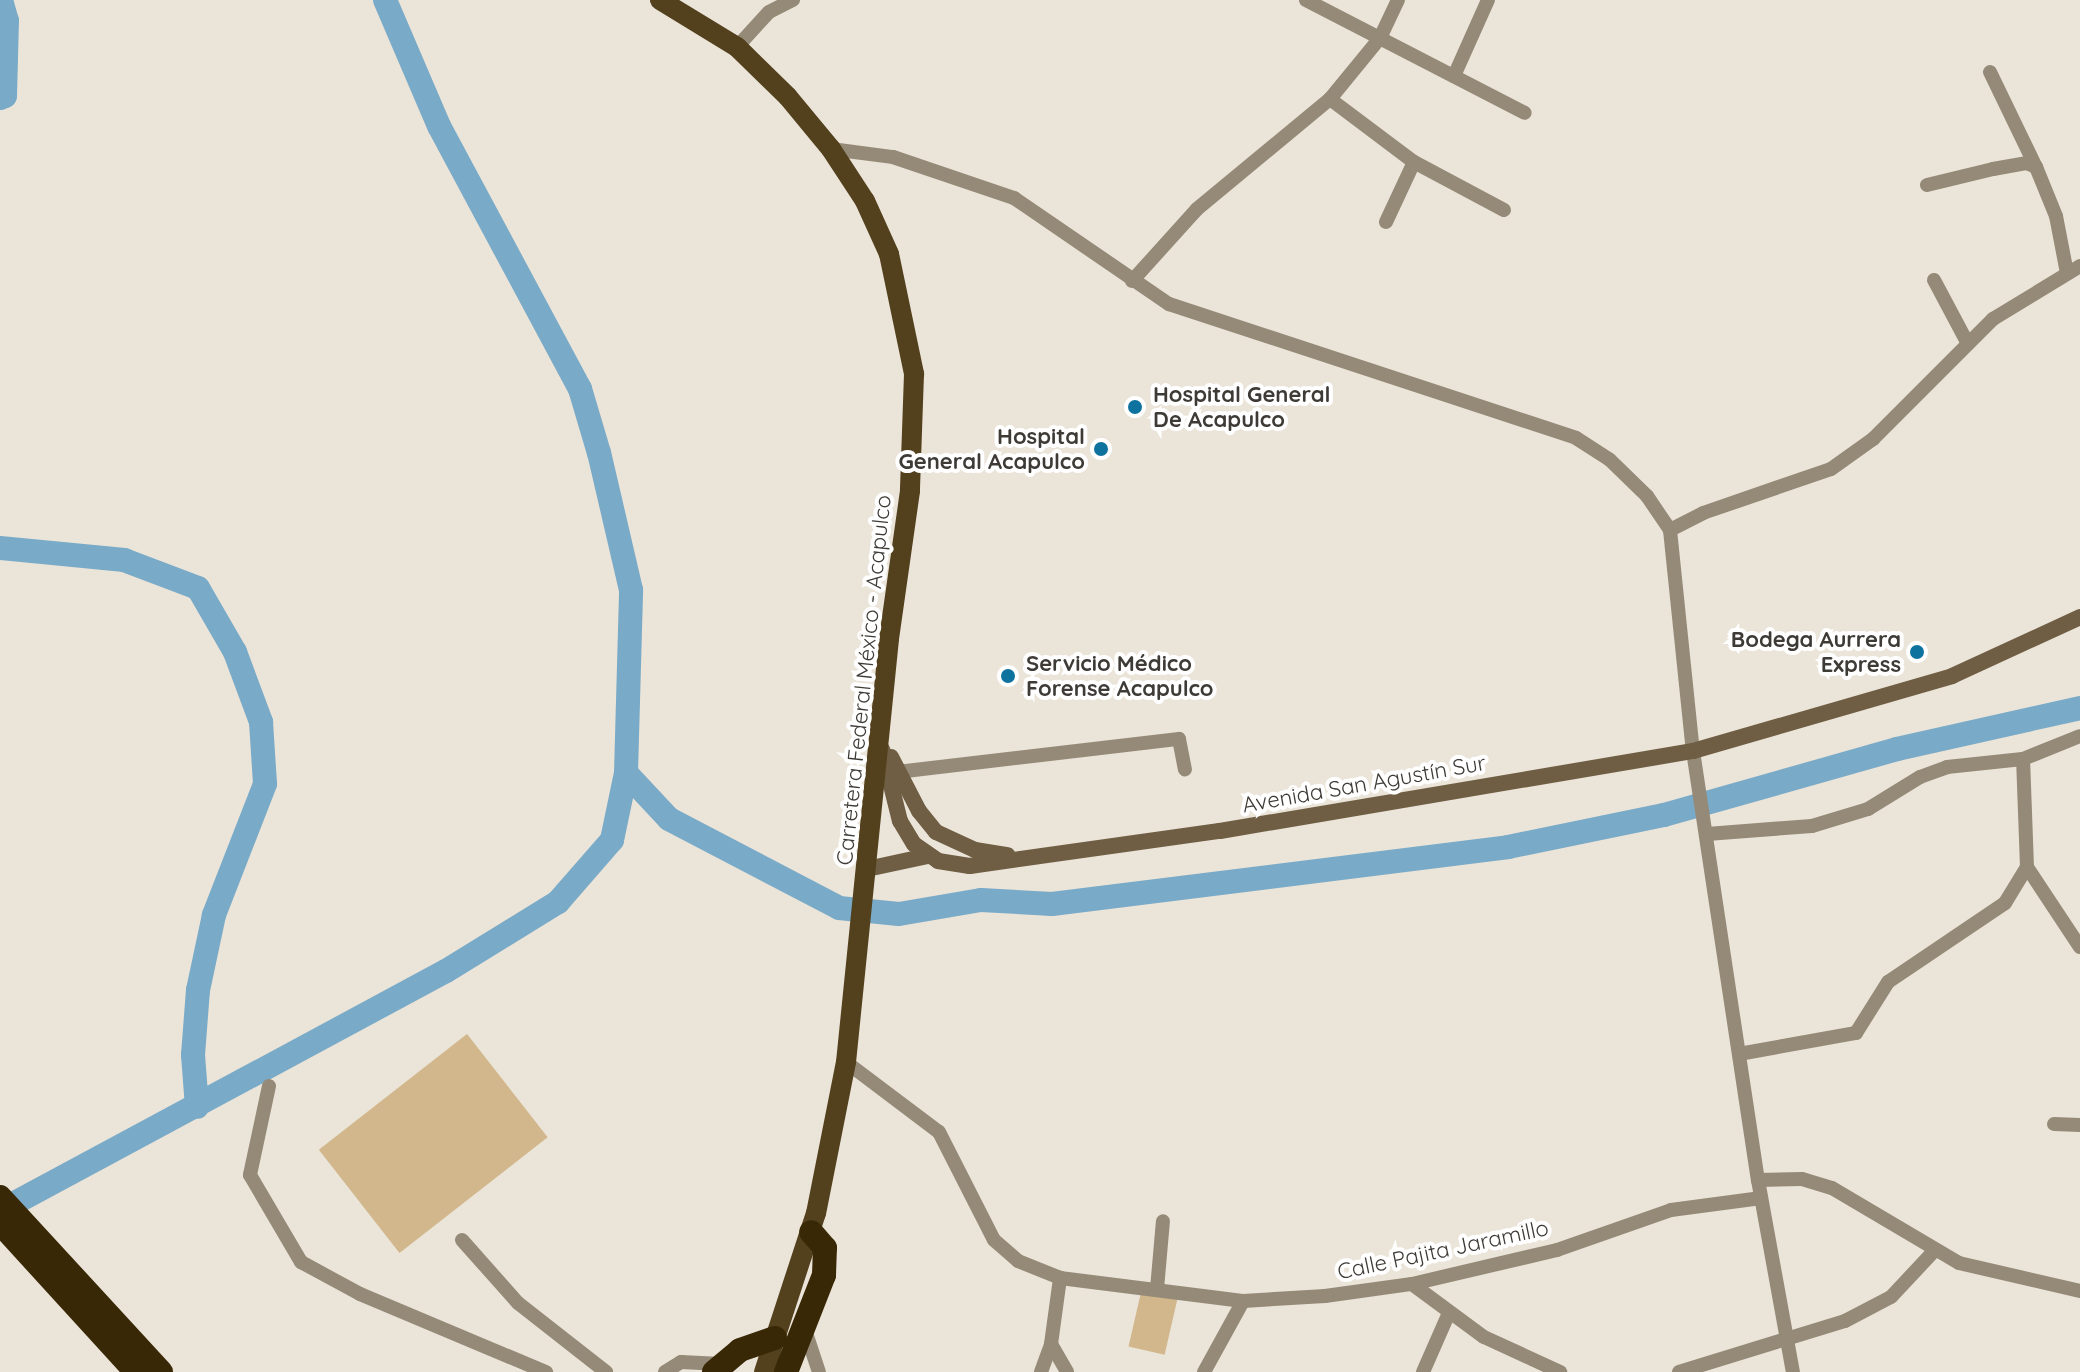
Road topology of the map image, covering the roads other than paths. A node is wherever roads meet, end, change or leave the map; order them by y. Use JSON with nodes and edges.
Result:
{"nodes":[{"id":1,"x":660,"y":0,"type":"edge"},
{"id":2,"x":793,"y":0,"type":"edge"},
{"id":3,"x":1306,"y":0,"type":"edge"},
{"id":4,"x":1398,"y":0,"type":"edge"},
{"id":5,"x":1488,"y":0,"type":"edge"},
{"id":6,"x":1380,"y":38,"type":"junction"},
{"id":7,"x":737,"y":47,"type":"junction"},
{"id":8,"x":1990,"y":72,"type":"dead end"},
{"id":9,"x":1454,"y":76,"type":"junction"},
{"id":10,"x":1330,"y":99,"type":"junction"},
{"id":11,"x":1525,"y":113,"type":"dead end"},
{"id":12,"x":831,"y":149,"type":"junction"},
{"id":13,"x":1414,"y":162,"type":"junction"},
{"id":14,"x":2036,"y":167,"type":"junction"},
{"id":15,"x":1927,"y":185,"type":"dead end"},
{"id":16,"x":1504,"y":210,"type":"dead end"},
{"id":17,"x":1386,"y":222,"type":"dead end"},
{"id":18,"x":2073,"y":269,"type":"edge"},
{"id":19,"x":1934,"y":280,"type":"dead end"},
{"id":20,"x":1132,"y":281,"type":"junction"},
{"id":21,"x":1968,"y":344,"type":"junction"},
{"id":22,"x":1670,"y":530,"type":"junction"},
{"id":23,"x":2080,"y":617,"type":"edge"},
{"id":24,"x":879,"y":731,"type":"junction"},
{"id":25,"x":2080,"y":736,"type":"edge"},
{"id":26,"x":1693,"y":751,"type":"junction"},
{"id":27,"x":2023,"y":759,"type":"junction"},
{"id":28,"x":1185,"y":769,"type":"dead end"},
{"id":29,"x":897,"y":772,"type":"junction"},
{"id":30,"x":1706,"y":830,"type":"junction"},
{"id":31,"x":1041,"y":855,"type":"junction"},
{"id":32,"x":927,"y":856,"type":"junction"},
{"id":33,"x":2027,"y":867,"type":"junction"},
{"id":34,"x":866,"y":878,"type":"junction"},
{"id":35,"x":2080,"y":947,"type":"edge"},
{"id":36,"x":1739,"y":1054,"type":"junction"},
{"id":37,"x":846,"y":1062,"type":"junction"},
{"id":38,"x":269,"y":1086,"type":"dead end"},
{"id":39,"x":2054,"y":1124,"type":"dead end"},
{"id":40,"x":2080,"y":1125,"type":"edge"},
{"id":41,"x":1758,"y":1180,"type":"junction"},
{"id":42,"x":0,"y":1197,"type":"edge"},
{"id":43,"x":1761,"y":1198,"type":"junction"},
{"id":44,"x":1163,"y":1221,"type":"dead end"},
{"id":45,"x":0,"y":1223,"type":"edge"},
{"id":46,"x":811,"y":1232,"type":"junction"},
{"id":47,"x":462,"y":1240,"type":"dead end"},
{"id":48,"x":1935,"y":1250,"type":"junction"},
{"id":49,"x":1060,"y":1278,"type":"junction"},
{"id":50,"x":1412,"y":1284,"type":"junction"},
{"id":51,"x":1157,"y":1289,"type":"junction"},
{"id":52,"x":2080,"y":1291,"type":"edge"},
{"id":53,"x":1243,"y":1301,"type":"junction"},
{"id":54,"x":89,"y":1310,"type":"junction"},
{"id":55,"x":1448,"y":1315,"type":"junction"},
{"id":56,"x":804,"y":1327,"type":"junction"},
{"id":57,"x":1784,"y":1336,"type":"junction"},
{"id":58,"x":773,"y":1344,"type":"junction"},
{"id":59,"x":1051,"y":1344,"type":"junction"},
{"id":60,"x":137,"y":1347,"type":"junction"},
{"id":61,"x":717,"y":1368,"type":"edge"},
{"id":62,"x":136,"y":1372,"type":"edge"},
{"id":63,"x":161,"y":1372,"type":"edge"},
{"id":64,"x":171,"y":1372,"type":"edge"},
{"id":65,"x":546,"y":1372,"type":"edge"},
{"id":66,"x":606,"y":1372,"type":"edge"},
{"id":67,"x":665,"y":1372,"type":"edge"},
{"id":68,"x":751,"y":1372,"type":"edge"},
{"id":69,"x":764,"y":1372,"type":"edge"},
{"id":70,"x":786,"y":1372,"type":"edge"},
{"id":71,"x":819,"y":1372,"type":"edge"},
{"id":72,"x":1041,"y":1372,"type":"edge"},
{"id":73,"x":1067,"y":1372,"type":"edge"},
{"id":74,"x":1204,"y":1372,"type":"edge"},
{"id":75,"x":1423,"y":1372,"type":"edge"},
{"id":76,"x":1560,"y":1372,"type":"edge"},
{"id":77,"x":1679,"y":1372,"type":"edge"},
{"id":78,"x":1793,"y":1372,"type":"edge"}],
"edges":[{"from":1,"to":7,"type":"main road","name":"Carretera Federal México - Acapulco"},
{"from":2,"to":7,"type":"street"},
{"from":3,"to":6,"type":"street"},
{"from":4,"to":6,"type":"street"},
{"from":5,"to":9,"type":"street"},
{"from":6,"to":9,"type":"street"},
{"from":6,"to":10,"type":"street"},
{"from":7,"to":12,"type":"main road","name":"Carretera Federal México - Acapulco"},
{"from":8,"to":14,"type":"street"},
{"from":9,"to":11,"type":"street"},
{"from":10,"to":13,"type":"street"},
{"from":10,"to":20,"type":"street"},
{"from":12,"to":20,"type":"street"},
{"from":12,"to":24,"type":"main road","name":"Carretera Federal México - Acapulco"},
{"from":13,"to":16,"type":"street"},
{"from":13,"to":17,"type":"street"},
{"from":14,"to":15,"type":"street"},
{"from":14,"to":18,"type":"street"},
{"from":18,"to":21,"type":"street"},
{"from":19,"to":21,"type":"street"},
{"from":20,"to":22,"type":"street"},
{"from":21,"to":22,"type":"street"},
{"from":22,"to":26,"type":"street"},
{"from":23,"to":26,"type":"main road","name":"Avenida San Agustín Sur"},
{"from":24,"to":29,"type":"main road","name":"Avenida San Agustín Sur"},
{"from":24,"to":32,"type":"main road"},
{"from":24,"to":34,"type":"main road","name":"Carretera Federal México - Acapulco"},
{"from":25,"to":27,"type":"street"},
{"from":26,"to":30,"type":"street"},
{"from":26,"to":31,"type":"main road","name":"Avenida San Agustín Sur"},
{"from":27,"to":30,"type":"street"},
{"from":27,"to":33,"type":"street"},
{"from":28,"to":29,"type":"street"},
{"from":29,"to":31,"type":"main road","name":"Avenida San Agustín Sur"},
{"from":30,"to":36,"type":"street"},
{"from":31,"to":32,"type":"main road","name":"Avenida San Agustín Sur"},
{"from":32,"to":34,"type":"main road"},
{"from":33,"to":35,"type":"street"},
{"from":33,"to":36,"type":"street"},
{"from":34,"to":37,"type":"main road","name":"Carretera Federal México - Acapulco"},
{"from":36,"to":41,"type":"street"},
{"from":37,"to":46,"type":"main road","name":"Carretera Federal México - Acapulco"},
{"from":37,"to":49,"type":"street","name":"Calle Pajita Jaramillo"},
{"from":38,"to":65,"type":"street"},
{"from":39,"to":40,"type":"street"},
{"from":41,"to":43,"type":"street"},
{"from":41,"to":48,"type":"street"},
{"from":42,"to":54,"type":"highway"},
{"from":43,"to":50,"type":"street","name":"Calle Pajita Jaramillo"},
{"from":43,"to":57,"type":"street"},
{"from":44,"to":51,"type":"street"},
{"from":45,"to":54,"type":"highway"},
{"from":46,"to":56,"type":"highway"},
{"from":46,"to":58,"type":"main road","name":"Carretera Federal México - Acapulco"},
{"from":47,"to":66,"type":"street"},
{"from":48,"to":52,"type":"street"},
{"from":48,"to":57,"type":"street"},
{"from":49,"to":51,"type":"street","name":"Calle Pajita Jaramillo"},
{"from":49,"to":59,"type":"street"},
{"from":50,"to":53,"type":"street","name":"Calle Pajita Jaramillo"},
{"from":50,"to":55,"type":"street"},
{"from":51,"to":53,"type":"street","name":"Calle Pajita Jaramillo"},
{"from":53,"to":74,"type":"street"},
{"from":54,"to":60,"type":"highway"},
{"from":54,"to":62,"type":"highway"},
{"from":55,"to":75,"type":"street"},
{"from":55,"to":76,"type":"street"},
{"from":56,"to":70,"type":"highway"},
{"from":56,"to":71,"type":"street"},
{"from":57,"to":77,"type":"street"},
{"from":57,"to":78,"type":"street"},
{"from":58,"to":61,"type":"highway"},
{"from":58,"to":68,"type":"main road"},
{"from":58,"to":69,"type":"main road","name":"Carretera Federal México - Acapulco"},
{"from":59,"to":72,"type":"street"},
{"from":59,"to":73,"type":"street"},
{"from":60,"to":63,"type":"highway"},
{"from":60,"to":64,"type":"highway"},
{"from":61,"to":67,"type":"street"}]}
